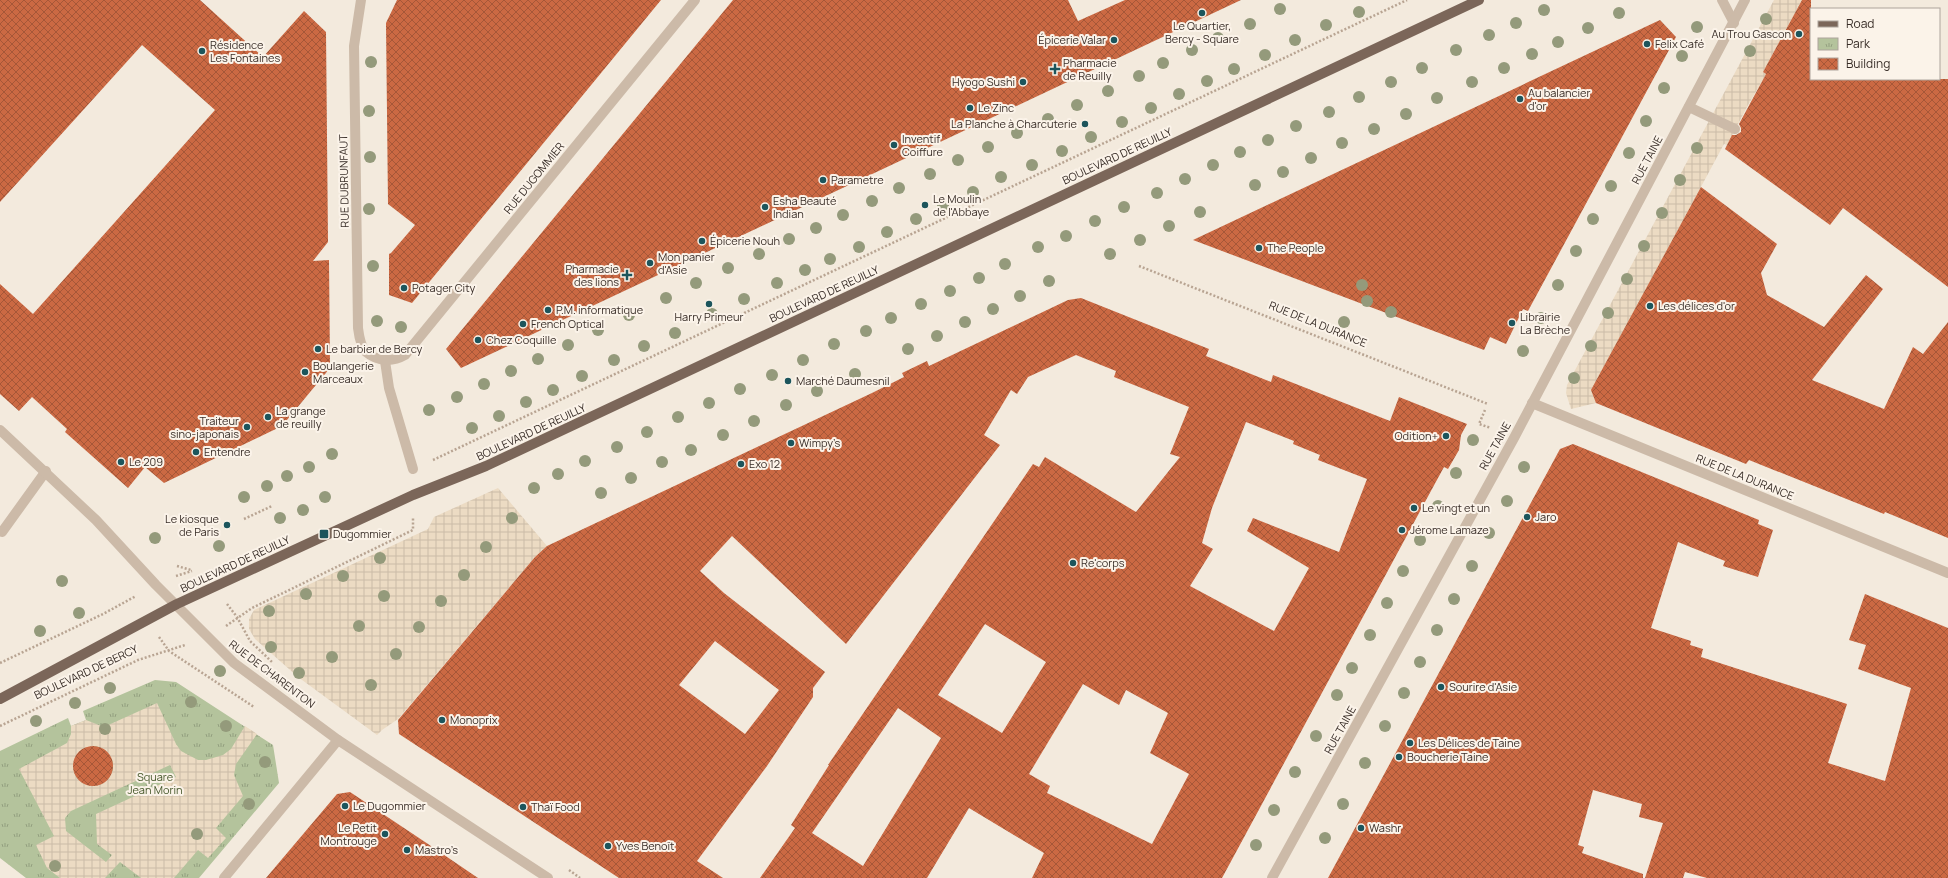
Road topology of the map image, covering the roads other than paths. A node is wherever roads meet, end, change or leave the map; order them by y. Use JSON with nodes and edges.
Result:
{"nodes":[{"id":1,"x":360,"y":0,"type":"edge"},
{"id":2,"x":695,"y":0,"type":"edge"},
{"id":3,"x":1479,"y":0,"type":"edge"},
{"id":4,"x":1722,"y":0,"type":"edge"},
{"id":5,"x":1745,"y":0,"type":"edge"},
{"id":6,"x":1734,"y":22,"type":"junction"},
{"id":7,"x":1689,"y":106,"type":"junction"},
{"id":8,"x":1735,"y":129,"type":"dead end"},
{"id":9,"x":385,"y":360,"type":"junction"},
{"id":10,"x":1532,"y":403,"type":"junction"},
{"id":11,"x":0,"y":430,"type":"edge"},
{"id":12,"x":413,"y":469,"type":"road end"},
{"id":13,"x":46,"y":472,"type":"junction"},
{"id":14,"x":2,"y":532,"type":"dead end"},
{"id":15,"x":1948,"y":573,"type":"edge"},
{"id":16,"x":176,"y":604,"type":"junction"},
{"id":17,"x":0,"y":699,"type":"edge"},
{"id":18,"x":338,"y":740,"type":"junction"},
{"id":19,"x":224,"y":878,"type":"edge"},
{"id":20,"x":548,"y":878,"type":"edge"},
{"id":21,"x":1272,"y":878,"type":"edge"}],
"edges":[{"from":1,"to":9,"type":"street","name":"RUE DUBRUNFAUT"},
{"from":2,"to":9,"type":"street","name":"RUE DUGOMMIER"},
{"from":3,"to":16,"type":"main road","name":"BOULEVARD DE REUILLY"},
{"from":4,"to":6,"type":"street"},
{"from":5,"to":6,"type":"street","name":"RUE TAINE"},
{"from":6,"to":7,"type":"street","name":"RUE TAINE"},
{"from":7,"to":8,"type":"street"},
{"from":7,"to":10,"type":"street","name":"RUE TAINE"},
{"from":9,"to":12,"type":"street"},
{"from":10,"to":15,"type":"street","name":"RUE DE LA DURANCE"},
{"from":10,"to":21,"type":"street","name":"RUE TAINE"},
{"from":11,"to":13,"type":"street","name":"RUE DE CHARENTON"},
{"from":13,"to":14,"type":"street"},
{"from":13,"to":16,"type":"street","name":"RUE DE CHARENTON"},
{"from":16,"to":17,"type":"main road","name":"BOULEVARD DE BERCY"},
{"from":16,"to":18,"type":"street","name":"RUE DE CHARENTON"},
{"from":18,"to":19,"type":"street"},
{"from":18,"to":20,"type":"street","name":"RUE DE CHARENTON"}]}
